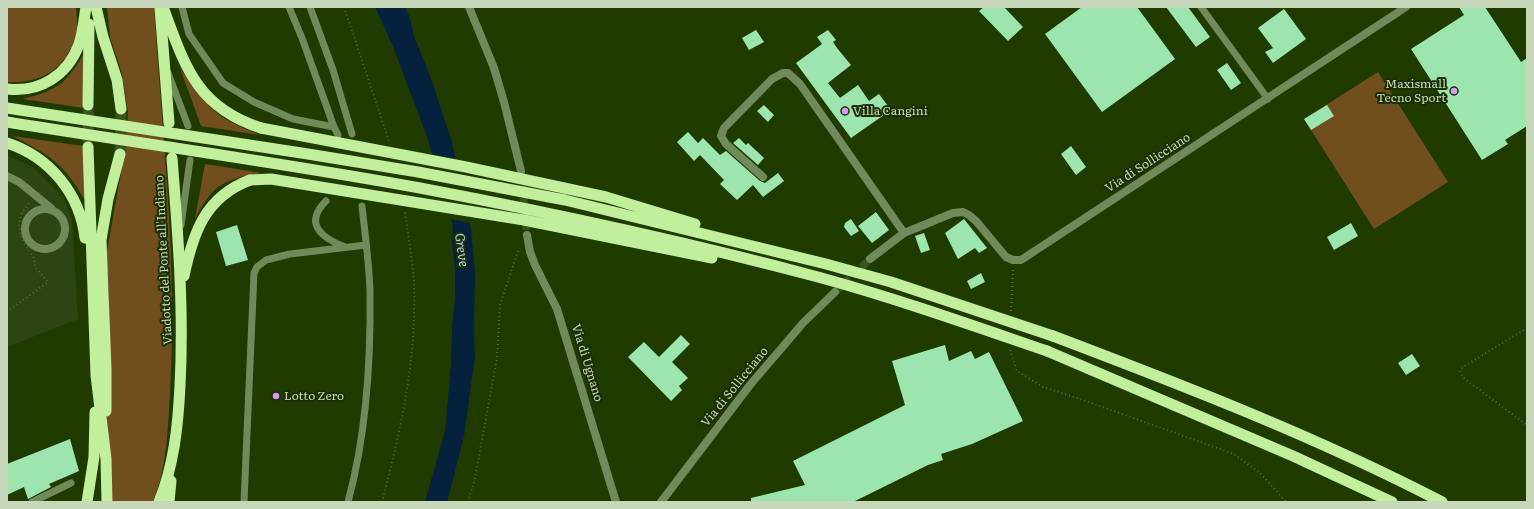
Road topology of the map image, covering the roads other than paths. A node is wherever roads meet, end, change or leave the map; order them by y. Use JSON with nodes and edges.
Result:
{"nodes":[{"id":1,"x":86,"y":7,"type":"edge"},
{"id":2,"x":89,"y":7,"type":"edge"},
{"id":3,"x":96,"y":7,"type":"edge"},
{"id":4,"x":160,"y":7,"type":"edge"},
{"id":5,"x":163,"y":7,"type":"edge"},
{"id":6,"x":182,"y":7,"type":"edge"},
{"id":7,"x":289,"y":7,"type":"edge"},
{"id":8,"x":310,"y":7,"type":"edge"},
{"id":9,"x":469,"y":7,"type":"edge"},
{"id":10,"x":1200,"y":7,"type":"edge"},
{"id":11,"x":1406,"y":7,"type":"edge"},
{"id":12,"x":163,"y":61,"type":"junction"},
{"id":13,"x":9,"y":89,"type":"edge"},
{"id":14,"x":1268,"y":99,"type":"junction"},
{"id":15,"x":88,"y":105,"type":"tunnel mouth"},
{"id":16,"x":7,"y":108,"type":"edge"},
{"id":17,"x":120,"y":109,"type":"tunnel mouth"},
{"id":18,"x":7,"y":122,"type":"edge"},
{"id":19,"x":169,"y":123,"type":"dead end"},
{"id":20,"x":188,"y":126,"type":"dead end"},
{"id":21,"x":334,"y":127,"type":"junction"},
{"id":22,"x":352,"y":134,"type":"dead end"},
{"id":23,"x":338,"y":135,"type":"dead end"},
{"id":24,"x":7,"y":143,"type":"edge"},
{"id":25,"x":88,"y":147,"type":"tunnel mouth"},
{"id":26,"x":120,"y":154,"type":"tunnel mouth"},
{"id":27,"x":172,"y":158,"type":"dead end"},
{"id":28,"x":190,"y":160,"type":"dead end"},
{"id":29,"x":521,"y":170,"type":"tunnel mouth"},
{"id":30,"x":7,"y":176,"type":"edge"},
{"id":31,"x":763,"y":177,"type":"dead end"},
{"id":32,"x":31,"y":196,"type":"junction"},
{"id":33,"x":326,"y":201,"type":"dead end"},
{"id":34,"x":362,"y":206,"type":"dead end"},
{"id":35,"x":53,"y":210,"type":"junction"},
{"id":36,"x":34,"y":211,"type":"junction"},
{"id":37,"x":904,"y":233,"type":"junction"},
{"id":38,"x":527,"y":235,"type":"tunnel mouth"},
{"id":39,"x":178,"y":243,"type":"junction"},
{"id":40,"x":366,"y":245,"type":"junction"},
{"id":41,"x":345,"y":247,"type":"junction"},
{"id":42,"x":870,"y":259,"type":"tunnel mouth"},
{"id":43,"x":826,"y":264,"type":"junction"},
{"id":44,"x":821,"y":278,"type":"junction"},
{"id":45,"x":181,"y":290,"type":"junction"},
{"id":46,"x":835,"y":292,"type":"tunnel mouth"},
{"id":47,"x":93,"y":300,"type":"junction"},
{"id":48,"x":96,"y":375,"type":"junction"},
{"id":49,"x":106,"y":459,"type":"junction"},
{"id":50,"x":172,"y":464,"type":"junction"},
{"id":51,"x":71,"y":483,"type":"dead end"},
{"id":52,"x":32,"y":502,"type":"edge"},
{"id":53,"x":87,"y":502,"type":"edge"},
{"id":54,"x":107,"y":502,"type":"edge"},
{"id":55,"x":159,"y":502,"type":"edge"},
{"id":56,"x":169,"y":502,"type":"edge"},
{"id":57,"x":244,"y":502,"type":"edge"},
{"id":58,"x":348,"y":502,"type":"edge"},
{"id":59,"x":616,"y":502,"type":"edge"},
{"id":60,"x":661,"y":502,"type":"edge"},
{"id":61,"x":1392,"y":502,"type":"edge"},
{"id":62,"x":1442,"y":502,"type":"edge"}],
"edges":[{"from":1,"to":13,"type":"highway"},
{"from":2,"to":15,"type":"highway"},
{"from":3,"to":17,"type":"highway"},
{"from":4,"to":12,"type":"highway"},
{"from":5,"to":43,"type":"highway","bridge":true},
{"from":6,"to":21,"type":"lane"},
{"from":7,"to":21,"type":"lane"},
{"from":8,"to":22,"type":"lane"},
{"from":9,"to":29,"type":"street"},
{"from":10,"to":14,"type":"lane"},
{"from":11,"to":14,"type":"street","name":"Via di Sollicciano"},
{"from":12,"to":19,"type":"highway"},
{"from":12,"to":20,"type":"lane"},
{"from":14,"to":37,"type":"street","name":"Via di Sollicciano"},
{"from":16,"to":43,"type":"highway","bridge":true},
{"from":18,"to":44,"type":"highway","bridge":true},
{"from":21,"to":23,"type":"lane"},
{"from":24,"to":47,"type":"highway"},
{"from":25,"to":47,"type":"highway"},
{"from":26,"to":49,"type":"highway"},
{"from":27,"to":39,"type":"highway","name":"Viadotto del Ponte all'Indiano"},
{"from":28,"to":39,"type":"lane"},
{"from":30,"to":32,"type":"street"},
{"from":31,"to":37,"type":"street"},
{"from":32,"to":35,"type":"street"},
{"from":32,"to":36,"type":"street"},
{"from":33,"to":41,"type":"lane"},
{"from":34,"to":40,"type":"lane"},
{"from":35,"to":36,"type":"street"},
{"from":35,"to":36,"type":"street"},
{"from":37,"to":42,"type":"street"},
{"from":38,"to":59,"type":"street","name":"Via di Ugnano"},
{"from":39,"to":45,"type":"highway","name":"Viadotto del Ponte all'Indiano"},
{"from":40,"to":41,"type":"lane"},
{"from":40,"to":58,"type":"lane"},
{"from":41,"to":57,"type":"lane"},
{"from":43,"to":62,"type":"highway","bridge":true},
{"from":44,"to":45,"type":"highway","bridge":true},
{"from":44,"to":61,"type":"highway","bridge":true},
{"from":45,"to":50,"type":"highway","name":"Viadotto del Ponte all'Indiano"},
{"from":46,"to":60,"type":"street","name":"Via di Sollicciano"},
{"from":47,"to":48,"type":"highway"},
{"from":48,"to":49,"type":"highway"},
{"from":48,"to":53,"type":"highway"},
{"from":49,"to":54,"type":"highway"},
{"from":50,"to":55,"type":"highway","name":"Viadotto del Ponte all'Indiano"},
{"from":50,"to":56,"type":"highway"},
{"from":51,"to":52,"type":"lane"}]}
